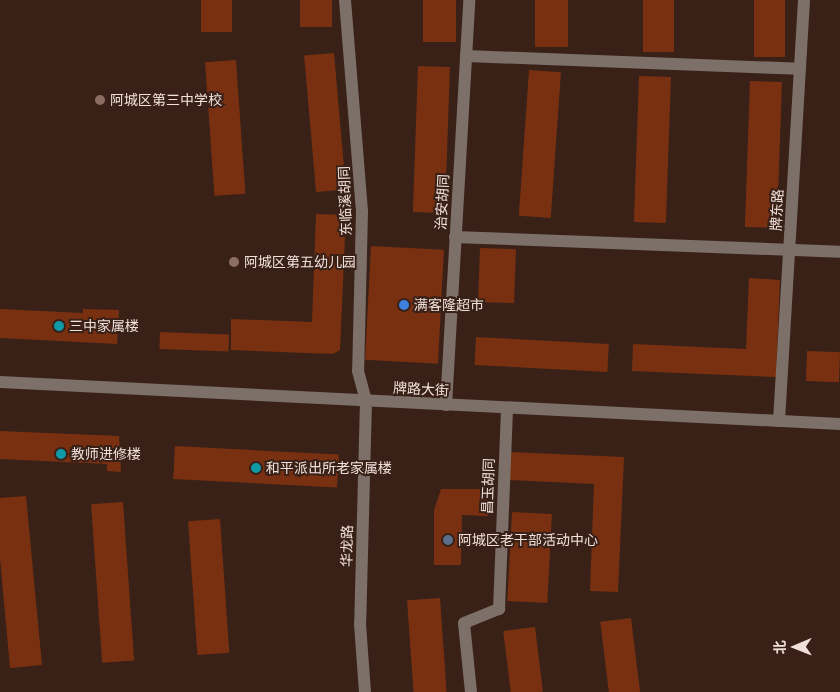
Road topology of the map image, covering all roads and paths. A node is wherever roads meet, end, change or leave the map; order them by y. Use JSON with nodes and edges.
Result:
{"nodes":[{"id":1,"x":345,"y":0,"type":"edge"},
{"id":2,"x":469,"y":0,"type":"edge"},
{"id":3,"x":804,"y":0,"type":"edge"},
{"id":4,"x":466,"y":56,"type":"junction"},
{"id":5,"x":800,"y":69,"type":"junction"},
{"id":6,"x":455,"y":236,"type":"junction"},
{"id":7,"x":790,"y":250,"type":"junction"},
{"id":8,"x":840,"y":252,"type":"edge"},
{"id":9,"x":0,"y":382,"type":"edge"},
{"id":10,"x":366,"y":401,"type":"junction"},
{"id":11,"x":446,"y":405,"type":"junction"},
{"id":12,"x":507,"y":408,"type":"junction"},
{"id":13,"x":779,"y":421,"type":"junction"},
{"id":14,"x":840,"y":424,"type":"edge"},
{"id":15,"x":365,"y":692,"type":"edge"},
{"id":16,"x":471,"y":692,"type":"edge"}],
"edges":[{"from":1,"to":10,"type":"street","name":"东临溪胡同"},
{"from":2,"to":4,"type":"street","name":"治安胡同"},
{"from":3,"to":5,"type":"street","name":"牌东路"},
{"from":4,"to":5,"type":"street"},
{"from":4,"to":6,"type":"street","name":"治安胡同"},
{"from":5,"to":7,"type":"street","name":"牌东路"},
{"from":6,"to":7,"type":"street"},
{"from":6,"to":11,"type":"street","name":"治安胡同"},
{"from":7,"to":8,"type":"street"},
{"from":7,"to":13,"type":"street","name":"牌东路"},
{"from":9,"to":10,"type":"street","name":"牌路大街"},
{"from":10,"to":11,"type":"street","name":"牌路大街"},
{"from":10,"to":15,"type":"street","name":"华龙路"},
{"from":11,"to":12,"type":"street","name":"牌路大街"},
{"from":12,"to":13,"type":"street","name":"牌路大街"},
{"from":12,"to":16,"type":"street","name":"昌玉胡同"},
{"from":13,"to":14,"type":"street","name":"牌路大街"}]}
